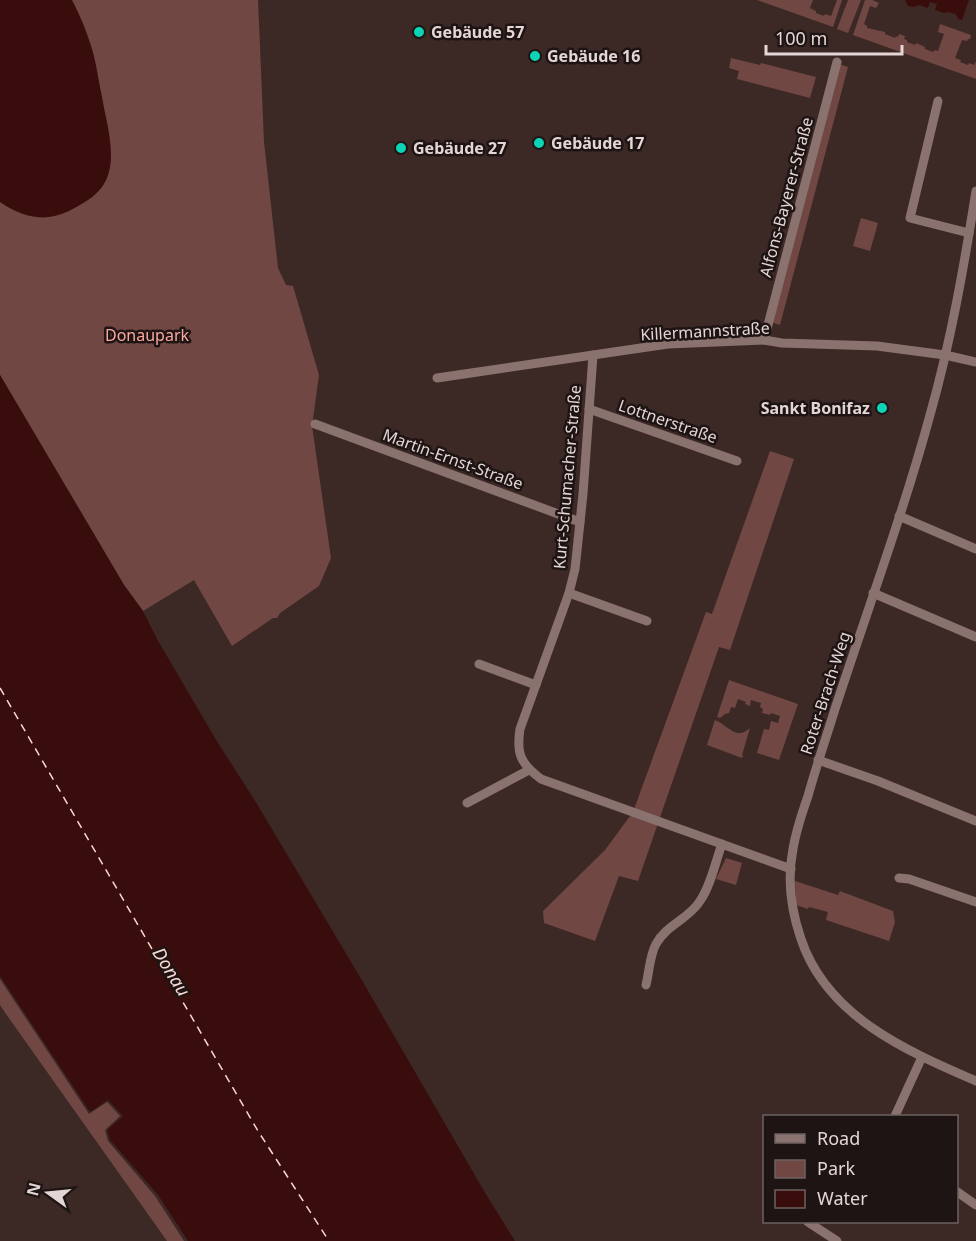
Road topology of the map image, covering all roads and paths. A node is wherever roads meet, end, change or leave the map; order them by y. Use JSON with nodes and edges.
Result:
{"nodes":[{"id":1,"x":837,"y":62,"type":"dead end"},
{"id":2,"x":939,"y":101,"type":"dead end"},
{"id":3,"x":976,"y":191,"type":"edge"},
{"id":4,"x":969,"y":233,"type":"junction"},
{"id":5,"x":764,"y":340,"type":"junction"},
{"id":6,"x":593,"y":355,"type":"junction"},
{"id":7,"x":945,"y":355,"type":"junction"},
{"id":8,"x":976,"y":362,"type":"edge"},
{"id":9,"x":437,"y":378,"type":"dead end"},
{"id":10,"x":589,"y":409,"type":"junction"},
{"id":11,"x":315,"y":424,"type":"dead end"},
{"id":12,"x":737,"y":461,"type":"dead end"},
{"id":13,"x":899,"y":516,"type":"junction"},
{"id":14,"x":580,"y":522,"type":"junction"},
{"id":15,"x":976,"y":549,"type":"edge"},
{"id":16,"x":569,"y":593,"type":"junction"},
{"id":17,"x":873,"y":593,"type":"junction"},
{"id":18,"x":647,"y":621,"type":"dead end"},
{"id":19,"x":976,"y":637,"type":"edge"},
{"id":20,"x":479,"y":664,"type":"dead end"},
{"id":21,"x":536,"y":685,"type":"junction"},
{"id":22,"x":818,"y":760,"type":"junction"},
{"id":23,"x":529,"y":770,"type":"junction"},
{"id":24,"x":467,"y":803,"type":"dead end"},
{"id":25,"x":976,"y":821,"type":"edge"},
{"id":26,"x":722,"y":844,"type":"junction"},
{"id":27,"x":791,"y":869,"type":"junction"},
{"id":28,"x":899,"y":878,"type":"dead end"},
{"id":29,"x":976,"y":902,"type":"edge"},
{"id":30,"x":646,"y":985,"type":"dead end"},
{"id":31,"x":922,"y":1058,"type":"junction"},
{"id":32,"x":976,"y":1082,"type":"edge"},
{"id":33,"x":895,"y":1115,"type":"edge"},
{"id":34,"x":958,"y":1192,"type":"edge"},
{"id":35,"x":976,"y":1205,"type":"edge"},
{"id":36,"x":811,"y":1223,"type":"edge"},
{"id":37,"x":837,"y":1241,"type":"edge"}],
"edges":[{"from":1,"to":5,"type":"street","name":"Alfons-Bayerer-Straße"},
{"from":2,"to":4,"type":"street"},
{"from":3,"to":4,"type":"street","name":"Roter-Brach-Weg"},
{"from":4,"to":7,"type":"street","name":"Roter-Brach-Weg"},
{"from":5,"to":6,"type":"street","name":"Killermannstraße"},
{"from":5,"to":7,"type":"street","name":"Killermannstraße"},
{"from":6,"to":9,"type":"street","name":"Killermannstraße"},
{"from":6,"to":10,"type":"street","name":"Kurt-Schumacher-Straße"},
{"from":7,"to":8,"type":"street","name":"Killermannstraße"},
{"from":7,"to":13,"type":"street","name":"Roter-Brach-Weg"},
{"from":10,"to":12,"type":"street","name":"Lottnerstraße"},
{"from":10,"to":14,"type":"street","name":"Kurt-Schumacher-Straße"},
{"from":11,"to":14,"type":"street","name":"Martin-Ernst-Straße"},
{"from":13,"to":15,"type":"street"},
{"from":13,"to":17,"type":"street","name":"Roter-Brach-Weg"},
{"from":14,"to":16,"type":"street","name":"Kurt-Schumacher-Straße"},
{"from":16,"to":18,"type":"street"},
{"from":16,"to":21,"type":"street","name":"Kurt-Schumacher-Straße"},
{"from":17,"to":19,"type":"street"},
{"from":17,"to":22,"type":"street","name":"Roter-Brach-Weg"},
{"from":20,"to":21,"type":"street"},
{"from":21,"to":23,"type":"street","name":"Kurt-Schumacher-Straße"},
{"from":22,"to":25,"type":"street"},
{"from":22,"to":27,"type":"street","name":"Roter-Brach-Weg"},
{"from":23,"to":24,"type":"street"},
{"from":23,"to":26,"type":"street"},
{"from":26,"to":27,"type":"street"},
{"from":26,"to":30,"type":"street"},
{"from":27,"to":31,"type":"street","name":"Roter-Brach-Weg"},
{"from":28,"to":29,"type":"street"},
{"from":31,"to":32,"type":"street","name":"Roter-Brach-Weg"},
{"from":31,"to":33,"type":"street"},
{"from":34,"to":35,"type":"street"},
{"from":36,"to":37,"type":"street"}]}
